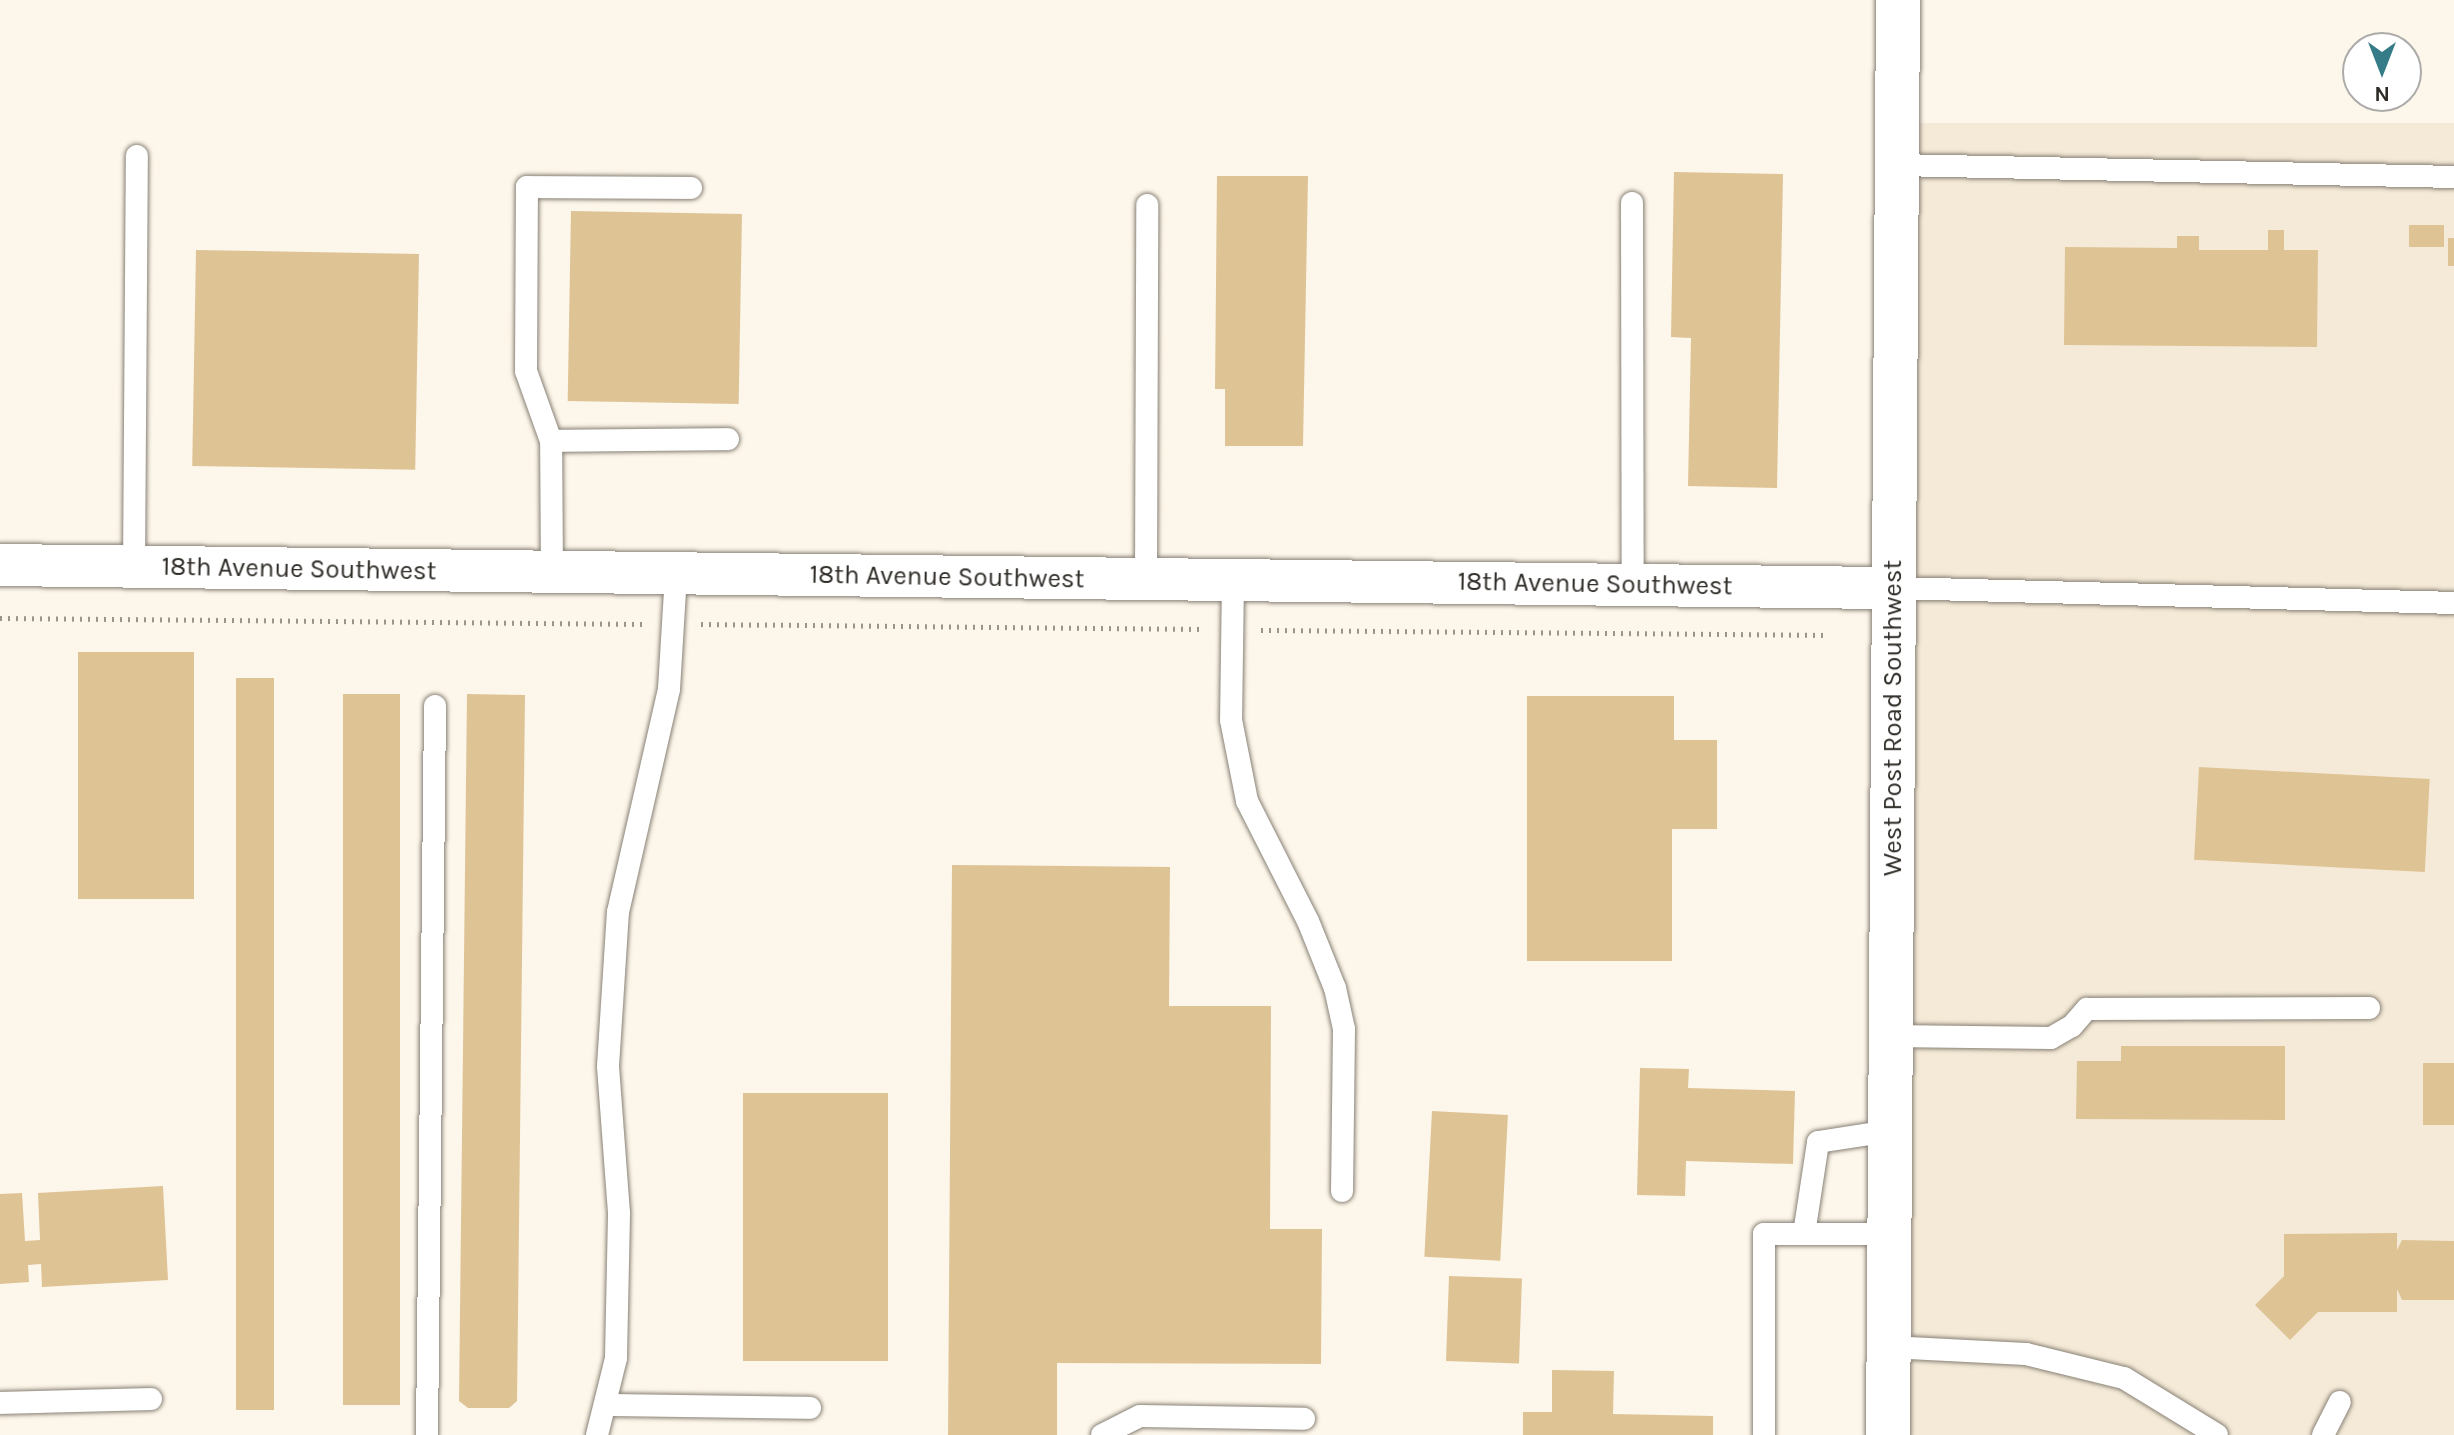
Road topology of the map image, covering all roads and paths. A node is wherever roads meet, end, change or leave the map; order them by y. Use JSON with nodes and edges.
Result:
{"nodes":[{"id":1,"x":1898,"y":0,"type":"edge"},
{"id":2,"x":137,"y":156,"type":"dead end"},
{"id":3,"x":1897,"y":165,"type":"junction"},
{"id":4,"x":2454,"y":177,"type":"edge"},
{"id":5,"x":691,"y":188,"type":"dead end"},
{"id":6,"x":1632,"y":203,"type":"dead end"},
{"id":7,"x":1147,"y":205,"type":"dead end"},
{"id":8,"x":728,"y":439,"type":"dead end"},
{"id":9,"x":551,"y":441,"type":"junction"},
{"id":10,"x":0,"y":565,"type":"edge"},
{"id":11,"x":134,"y":567,"type":"junction"},
{"id":12,"x":552,"y":572,"type":"junction"},
{"id":13,"x":676,"y":573,"type":"junction"},
{"id":14,"x":1146,"y":579,"type":"junction"},
{"id":15,"x":1233,"y":580,"type":"junction"},
{"id":16,"x":1633,"y":585,"type":"junction"},
{"id":17,"x":1894,"y":588,"type":"junction"},
{"id":18,"x":2454,"y":603,"type":"edge"},
{"id":19,"x":0,"y":618,"type":"edge"},
{"id":20,"x":673,"y":624,"type":"junction"},
{"id":21,"x":1233,"y":629,"type":"junction"},
{"id":22,"x":1828,"y":635,"type":"dead end"},
{"id":23,"x":435,"y":706,"type":"dead end"},
{"id":24,"x":2369,"y":1008,"type":"dead end"},
{"id":25,"x":1891,"y":1036,"type":"junction"},
{"id":26,"x":1890,"y":1131,"type":"junction"},
{"id":27,"x":1342,"y":1191,"type":"dead end"},
{"id":28,"x":1804,"y":1234,"type":"junction"},
{"id":29,"x":1889,"y":1234,"type":"junction"},
{"id":30,"x":1889,"y":1347,"type":"junction"},
{"id":31,"x":151,"y":1399,"type":"dead end"},
{"id":32,"x":2340,"y":1402,"type":"dead end"},
{"id":33,"x":0,"y":1403,"type":"edge"},
{"id":34,"x":605,"y":1405,"type":"junction"},
{"id":35,"x":810,"y":1408,"type":"dead end"},
{"id":36,"x":1304,"y":1419,"type":"dead end"},
{"id":37,"x":427,"y":1435,"type":"edge"},
{"id":38,"x":597,"y":1435,"type":"edge"},
{"id":39,"x":1102,"y":1435,"type":"edge"},
{"id":40,"x":1764,"y":1435,"type":"edge"},
{"id":41,"x":1888,"y":1435,"type":"edge"},
{"id":42,"x":2217,"y":1435,"type":"edge"},
{"id":43,"x":2323,"y":1435,"type":"edge"}],
"edges":[{"from":1,"to":3,"type":"street","name":"West Post Road Southwest"},
{"from":2,"to":11,"type":"lane"},
{"from":3,"to":4,"type":"lane"},
{"from":3,"to":17,"type":"street","name":"West Post Road Southwest"},
{"from":5,"to":9,"type":"lane"},
{"from":6,"to":16,"type":"lane"},
{"from":7,"to":14,"type":"lane"},
{"from":8,"to":9,"type":"lane"},
{"from":9,"to":12,"type":"lane"},
{"from":10,"to":11,"type":"street","name":"18th Avenue Southwest"},
{"from":11,"to":12,"type":"street","name":"18th Avenue Southwest"},
{"from":12,"to":13,"type":"street","name":"18th Avenue Southwest"},
{"from":13,"to":14,"type":"street","name":"18th Avenue Southwest"},
{"from":13,"to":20,"type":"lane"},
{"from":14,"to":15,"type":"street","name":"18th Avenue Southwest"},
{"from":15,"to":16,"type":"street","name":"18th Avenue Southwest"},
{"from":15,"to":21,"type":"lane"},
{"from":16,"to":17,"type":"street","name":"18th Avenue Southwest"},
{"from":17,"to":18,"type":"lane"},
{"from":17,"to":25,"type":"street","name":"West Post Road Southwest"},
{"from":19,"to":20,"type":"path"},
{"from":20,"to":21,"type":"path"},
{"from":20,"to":34,"type":"lane"},
{"from":21,"to":22,"type":"path"},
{"from":21,"to":27,"type":"lane"},
{"from":23,"to":37,"type":"lane"},
{"from":24,"to":25,"type":"lane"},
{"from":25,"to":26,"type":"street","name":"West Post Road Southwest"},
{"from":26,"to":28,"type":"lane"},
{"from":26,"to":29,"type":"street","name":"West Post Road Southwest"},
{"from":28,"to":29,"type":"lane"},
{"from":28,"to":40,"type":"lane"},
{"from":29,"to":30,"type":"street","name":"West Post Road Southwest"},
{"from":30,"to":41,"type":"street","name":"West Post Road Southwest"},
{"from":30,"to":42,"type":"lane"},
{"from":31,"to":33,"type":"lane"},
{"from":32,"to":43,"type":"lane"},
{"from":34,"to":35,"type":"lane"},
{"from":34,"to":38,"type":"lane"},
{"from":36,"to":39,"type":"lane"}]}
